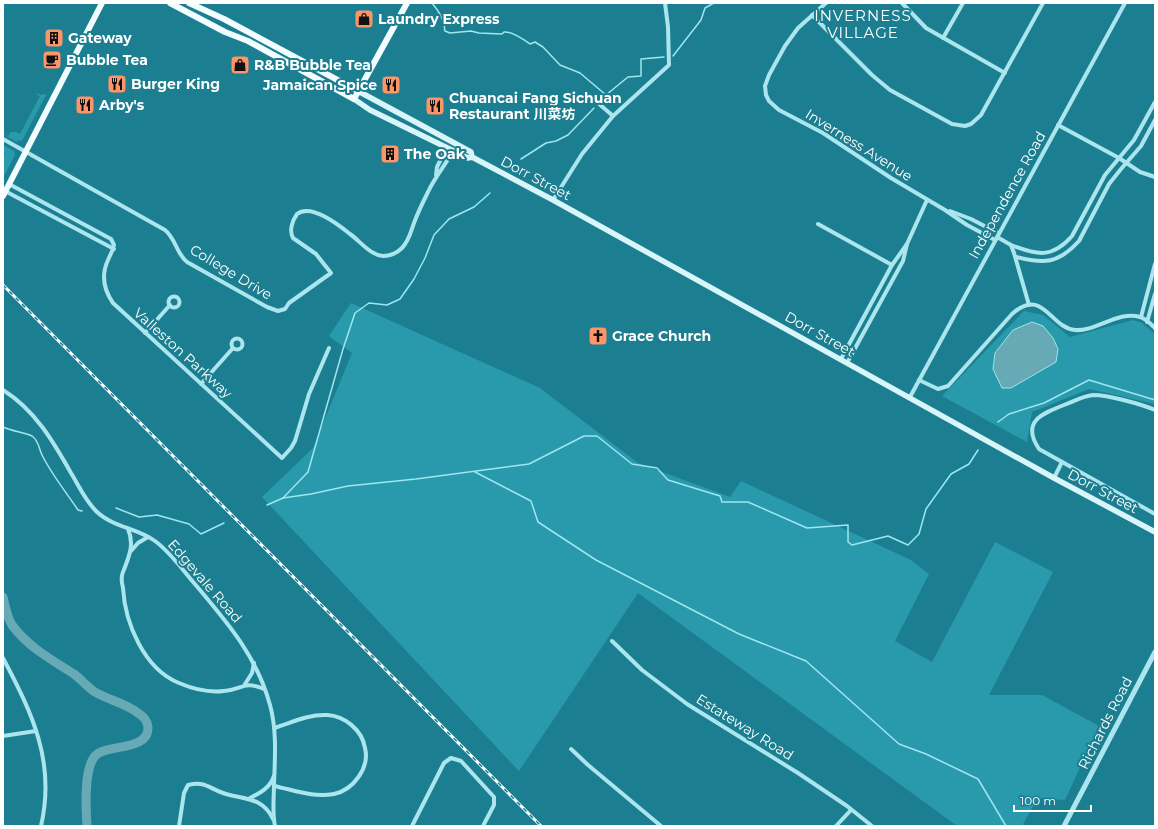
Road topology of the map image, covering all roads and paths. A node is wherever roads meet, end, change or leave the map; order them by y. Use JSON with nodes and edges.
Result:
{"nodes":[{"id":1,"x":102,"y":3,"type":"edge"},
{"id":2,"x":170,"y":3,"type":"edge"},
{"id":3,"x":188,"y":3,"type":"edge"},
{"id":4,"x":406,"y":3,"type":"edge"},
{"id":5,"x":665,"y":3,"type":"edge"},
{"id":6,"x":826,"y":3,"type":"edge"},
{"id":7,"x":902,"y":3,"type":"edge"},
{"id":8,"x":963,"y":3,"type":"edge"},
{"id":9,"x":1043,"y":3,"type":"edge"},
{"id":10,"x":1125,"y":3,"type":"edge"},
{"id":11,"x":812,"y":15,"type":"junction"},
{"id":12,"x":943,"y":38,"type":"junction"},
{"id":13,"x":1004,"y":73,"type":"junction"},
{"id":14,"x":358,"y":91,"type":"junction"},
{"id":15,"x":354,"y":99,"type":"junction"},
{"id":16,"x":1155,"y":102,"type":"edge"},
{"id":17,"x":598,"y":103,"type":"dead end"},
{"id":18,"x":613,"y":116,"type":"junction"},
{"id":19,"x":1155,"y":120,"type":"edge"},
{"id":20,"x":1058,"y":125,"type":"junction"},
{"id":21,"x":3,"y":139,"type":"edge"},
{"id":22,"x":449,"y":150,"type":"junction"},
{"id":23,"x":26,"y":151,"type":"junction"},
{"id":24,"x":472,"y":157,"type":"junction"},
{"id":25,"x":1119,"y":158,"type":"junction"},
{"id":26,"x":1126,"y":162,"type":"junction"},
{"id":27,"x":1155,"y":177,"type":"edge"},
{"id":28,"x":9,"y":184,"type":"junction"},
{"id":29,"x":4,"y":194,"type":"edge"},
{"id":30,"x":552,"y":200,"type":"junction"},
{"id":31,"x":927,"y":200,"type":"junction"},
{"id":32,"x":946,"y":210,"type":"junction"},
{"id":33,"x":76,"y":220,"type":"junction"},
{"id":34,"x":818,"y":224,"type":"dead end"},
{"id":35,"x":73,"y":227,"type":"junction"},
{"id":36,"x":997,"y":237,"type":"junction"},
{"id":37,"x":907,"y":244,"type":"junction"},
{"id":38,"x":1011,"y":245,"type":"junction"},
{"id":39,"x":114,"y":249,"type":"junction"},
{"id":40,"x":1016,"y":257,"type":"junction"},
{"id":41,"x":895,"y":260,"type":"junction"},
{"id":42,"x":902,"y":264,"type":"junction"},
{"id":43,"x":1155,"y":264,"type":"edge"},
{"id":44,"x":891,"y":268,"type":"junction"},
{"id":45,"x":896,"y":274,"type":"junction"},
{"id":46,"x":1155,"y":294,"type":"edge"},
{"id":47,"x":170,"y":305,"type":"dead end"},
{"id":48,"x":1029,"y":305,"type":"junction"},
{"id":49,"x":1141,"y":317,"type":"junction"},
{"id":50,"x":1148,"y":322,"type":"junction"},
{"id":51,"x":1155,"y":328,"type":"edge"},
{"id":52,"x":145,"y":333,"type":"junction"},
{"id":53,"x":233,"y":348,"type":"dead end"},
{"id":54,"x":329,"y":348,"type":"dead end"},
{"id":55,"x":841,"y":359,"type":"junction"},
{"id":56,"x":847,"y":363,"type":"junction"},
{"id":57,"x":919,"y":380,"type":"junction"},
{"id":58,"x":201,"y":384,"type":"junction"},
{"id":59,"x":3,"y":390,"type":"edge"},
{"id":60,"x":910,"y":398,"type":"junction"},
{"id":61,"x":1155,"y":410,"type":"edge"},
{"id":62,"x":1062,"y":462,"type":"junction"},
{"id":63,"x":1054,"y":478,"type":"junction"},
{"id":64,"x":1155,"y":514,"type":"edge"},
{"id":65,"x":128,"y":529,"type":"junction"},
{"id":66,"x":1155,"y":532,"type":"edge"},
{"id":67,"x":148,"y":537,"type":"junction"},
{"id":68,"x":131,"y":551,"type":"junction"},
{"id":69,"x":612,"y":641,"type":"dead end"},
{"id":70,"x":1155,"y":652,"type":"edge"},
{"id":71,"x":3,"y":658,"type":"edge"},
{"id":72,"x":254,"y":664,"type":"junction"},
{"id":73,"x":245,"y":684,"type":"junction"},
{"id":74,"x":264,"y":689,"type":"junction"},
{"id":75,"x":274,"y":728,"type":"junction"},
{"id":76,"x":36,"y":731,"type":"junction"},
{"id":77,"x":3,"y":736,"type":"edge"},
{"id":78,"x":571,"y":749,"type":"dead end"},
{"id":79,"x":275,"y":772,"type":"junction"},
{"id":80,"x":274,"y":786,"type":"junction"},
{"id":81,"x":250,"y":798,"type":"junction"},
{"id":82,"x":851,"y":810,"type":"junction"},
{"id":83,"x":274,"y":824,"type":"edge"},
{"id":84,"x":41,"y":826,"type":"edge"},
{"id":85,"x":179,"y":826,"type":"edge"},
{"id":86,"x":412,"y":826,"type":"edge"},
{"id":87,"x":483,"y":826,"type":"edge"},
{"id":88,"x":661,"y":826,"type":"edge"},
{"id":89,"x":836,"y":826,"type":"edge"},
{"id":90,"x":872,"y":826,"type":"edge"},
{"id":91,"x":1064,"y":826,"type":"edge"}],
"edges":[{"from":1,"to":23,"type":"main road"},
{"from":2,"to":15,"type":"main road","name":"Dorr Street"},
{"from":3,"to":14,"type":"main road","name":"Dorr Street"},
{"from":4,"to":14,"type":"main road"},
{"from":5,"to":18,"type":"street"},
{"from":6,"to":11,"type":"street"},
{"from":7,"to":12,"type":"street"},
{"from":8,"to":12,"type":"street"},
{"from":9,"to":13,"type":"street"},
{"from":10,"to":20,"type":"street","name":"Independence Road"},
{"from":11,"to":13,"type":"street"},
{"from":11,"to":31,"type":"street","name":"Inverness Avenue"},
{"from":12,"to":13,"type":"street"},
{"from":14,"to":15,"type":"main road"},
{"from":14,"to":24,"type":"main road","name":"Dorr Street"},
{"from":15,"to":22,"type":"main road","name":"Dorr Street"},
{"from":16,"to":25,"type":"street","name":"Inverness Avenue"},
{"from":17,"to":18,"type":"street"},
{"from":18,"to":30,"type":"street"},
{"from":19,"to":26,"type":"street"},
{"from":20,"to":25,"type":"street"},
{"from":20,"to":36,"type":"street","name":"Independence Road"},
{"from":21,"to":23,"type":"street","name":"College Drive"},
{"from":22,"to":23,"type":"street","name":"College Drive"},
{"from":22,"to":24,"type":"main road","name":"Dorr Street"},
{"from":23,"to":28,"type":"main road"},
{"from":24,"to":30,"type":"main road","name":"Dorr Street"},
{"from":25,"to":26,"type":"street"},
{"from":25,"to":38,"type":"street","name":"Inverness Avenue"},
{"from":26,"to":27,"type":"street"},
{"from":26,"to":40,"type":"street"},
{"from":28,"to":29,"type":"main road"},
{"from":28,"to":33,"type":"street"},
{"from":29,"to":35,"type":"street"},
{"from":30,"to":55,"type":"main road","name":"Dorr Street"},
{"from":31,"to":32,"type":"street","name":"Inverness Avenue"},
{"from":31,"to":37,"type":"street"},
{"from":32,"to":36,"type":"street","name":"Inverness Avenue"},
{"from":32,"to":36,"type":"street","name":"Inverness Avenue"},
{"from":33,"to":35,"type":"street"},
{"from":33,"to":39,"type":"street"},
{"from":34,"to":44,"type":"street"},
{"from":35,"to":39,"type":"street"},
{"from":36,"to":38,"type":"street","name":"Inverness Avenue"},
{"from":36,"to":57,"type":"street","name":"Independence Road"},
{"from":37,"to":41,"type":"street"},
{"from":37,"to":42,"type":"street"},
{"from":38,"to":40,"type":"street"},
{"from":39,"to":52,"type":"street","name":"Valleston Parkway"},
{"from":40,"to":48,"type":"street"},
{"from":41,"to":42,"type":"street"},
{"from":41,"to":44,"type":"street"},
{"from":42,"to":45,"type":"street"},
{"from":43,"to":49,"type":"street"},
{"from":44,"to":45,"type":"street"},
{"from":44,"to":55,"type":"street"},
{"from":45,"to":56,"type":"street"},
{"from":46,"to":50,"type":"street"},
{"from":47,"to":52,"type":"street"},
{"from":48,"to":49,"type":"street"},
{"from":48,"to":57,"type":"street"},
{"from":49,"to":50,"type":"street"},
{"from":50,"to":51,"type":"street"},
{"from":52,"to":58,"type":"street","name":"Valleston Parkway"},
{"from":53,"to":58,"type":"street"},
{"from":54,"to":58,"type":"street","name":"Valleston Parkway"},
{"from":55,"to":56,"type":"main road","name":"Dorr Street"},
{"from":56,"to":60,"type":"main road","name":"Dorr Street"},
{"from":57,"to":60,"type":"street","name":"Independence Road"},
{"from":59,"to":65,"type":"street","name":"Edgevale Road"},
{"from":60,"to":63,"type":"main road","name":"Dorr Street"},
{"from":61,"to":62,"type":"street"},
{"from":62,"to":63,"type":"street"},
{"from":62,"to":64,"type":"street"},
{"from":63,"to":66,"type":"main road","name":"Dorr Street"},
{"from":65,"to":67,"type":"street","name":"Edgevale Road"},
{"from":65,"to":68,"type":"street"},
{"from":67,"to":68,"type":"street"},
{"from":67,"to":72,"type":"street","name":"Edgevale Road"},
{"from":68,"to":73,"type":"street"},
{"from":69,"to":82,"type":"street","name":"Estateway Road"},
{"from":70,"to":91,"type":"street","name":"Richards Road"},
{"from":71,"to":76,"type":"street"},
{"from":72,"to":73,"type":"street"},
{"from":72,"to":74,"type":"street","name":"Edgevale Road"},
{"from":73,"to":74,"type":"street"},
{"from":74,"to":75,"type":"street","name":"Edgevale Road"},
{"from":75,"to":79,"type":"street","name":"Edgevale Road"},
{"from":75,"to":80,"type":"street"},
{"from":76,"to":77,"type":"street"},
{"from":76,"to":84,"type":"street"},
{"from":78,"to":88,"type":"street"},
{"from":79,"to":80,"type":"street","name":"Edgevale Road"},
{"from":79,"to":81,"type":"street"},
{"from":80,"to":83,"type":"street","name":"Edgevale Road"},
{"from":81,"to":83,"type":"street"},
{"from":81,"to":85,"type":"street"},
{"from":82,"to":89,"type":"street"},
{"from":82,"to":90,"type":"street","name":"Estateway Road"},
{"from":86,"to":87,"type":"street"}]}
